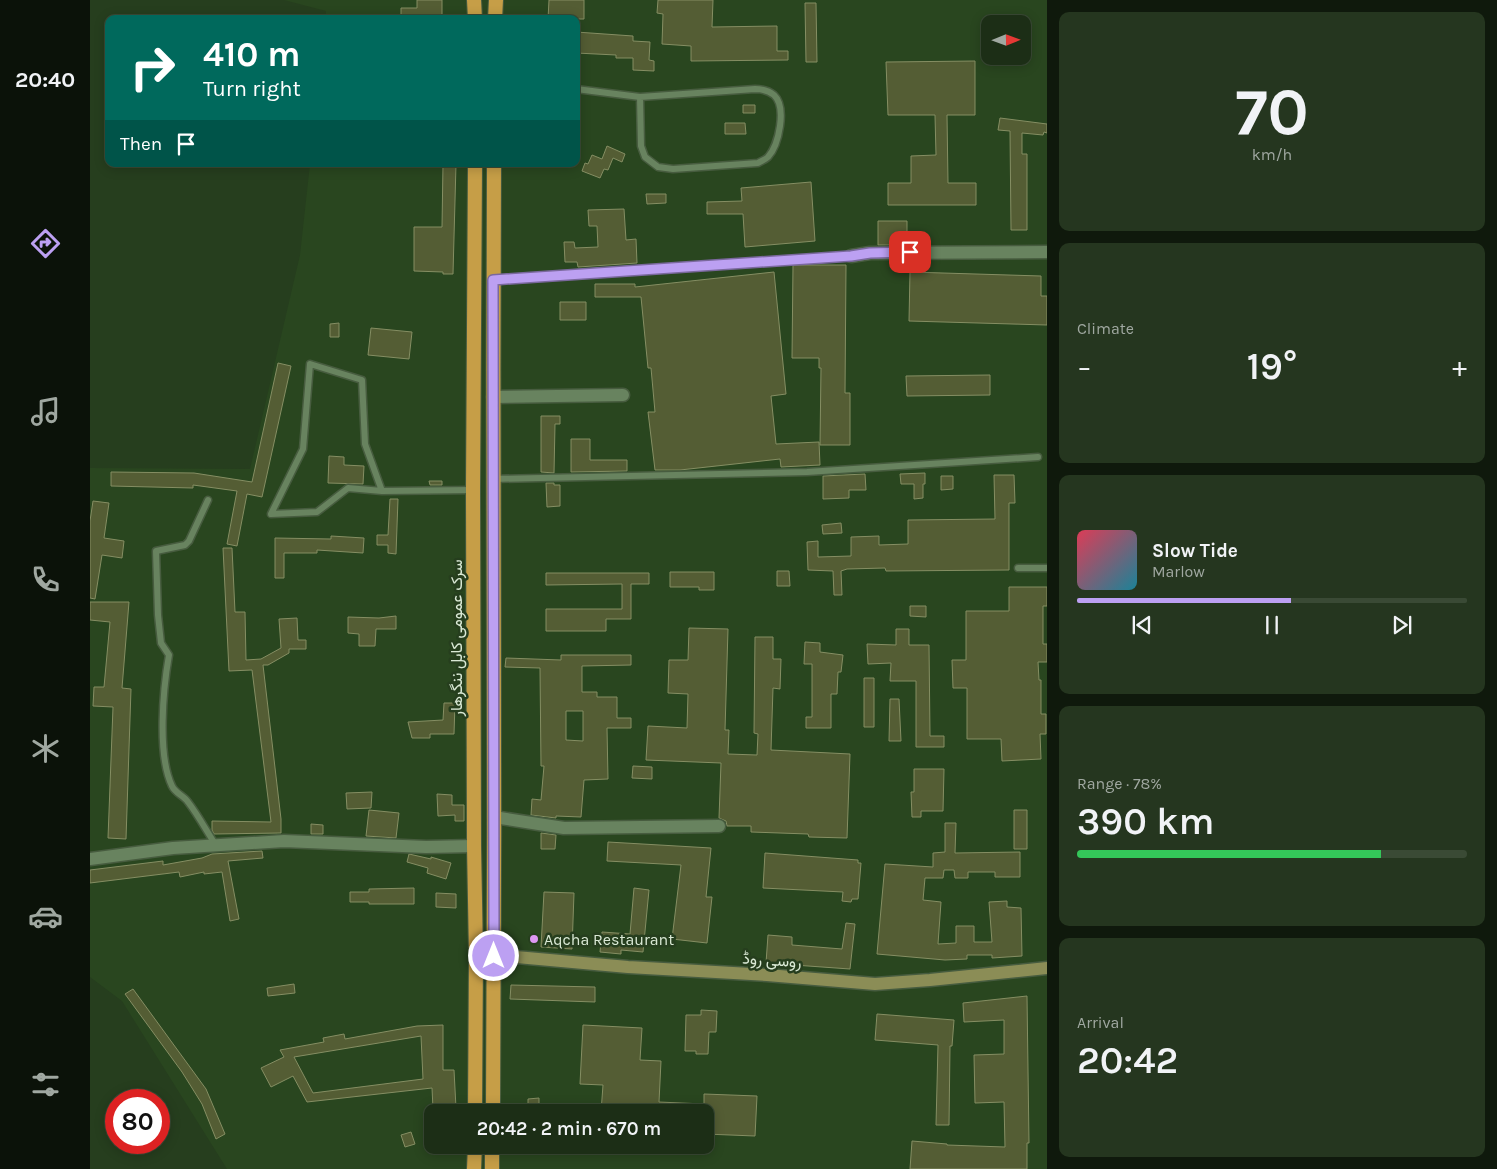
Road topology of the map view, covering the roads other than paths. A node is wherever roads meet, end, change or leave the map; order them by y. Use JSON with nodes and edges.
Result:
{"nodes":[{"id":1,"x":474,"y":0,"type":"edge"},
{"id":2,"x":496,"y":0,"type":"edge"},
{"id":3,"x":474,"y":15,"type":"edge"},
{"id":4,"x":496,"y":15,"type":"edge"},
{"id":5,"x":580,"y":90,"type":"edge"},
{"id":6,"x":640,"y":97,"type":"junction"},
{"id":7,"x":475,"y":167,"type":"edge"},
{"id":8,"x":494,"y":167,"type":"edge"},
{"id":9,"x":1047,"y":252,"type":"edge"},
{"id":10,"x":851,"y":256,"type":"joint"},
{"id":11,"x":493,"y":280,"type":"junction"},
{"id":12,"x":623,"y":395,"type":"dead end"},
{"id":13,"x":493,"y":397,"type":"junction"},
{"id":14,"x":1038,"y":457,"type":"dead end"},
{"id":15,"x":492,"y":479,"type":"junction"},
{"id":16,"x":474,"y":490,"type":"junction"},
{"id":17,"x":382,"y":491,"type":"junction"},
{"id":18,"x":208,"y":500,"type":"dead end"},
{"id":19,"x":474,"y":565,"type":"junction"},
{"id":20,"x":493,"y":565,"type":"junction"},
{"id":21,"x":1018,"y":568,"type":"dead end"},
{"id":22,"x":1047,"y":568,"type":"edge"},
{"id":23,"x":494,"y":817,"type":"junction"},
{"id":24,"x":719,"y":826,"type":"dead end"},
{"id":25,"x":215,"y":844,"type":"junction"},
{"id":26,"x":474,"y":846,"type":"junction"},
{"id":27,"x":90,"y":859,"type":"edge"},
{"id":28,"x":494,"y":956,"type":"junction"},
{"id":29,"x":1047,"y":968,"type":"edge"},
{"id":30,"x":475,"y":1104,"type":"edge"},
{"id":31,"x":493,"y":1104,"type":"edge"},
{"id":32,"x":475,"y":1154,"type":"edge"},
{"id":33,"x":492,"y":1154,"type":"edge"},
{"id":34,"x":474,"y":1169,"type":"edge"},
{"id":35,"x":492,"y":1169,"type":"edge"}],
"edges":[{"from":1,"to":3,"type":"highway"},
{"from":2,"to":4,"type":"highway"},
{"from":5,"to":6,"type":"lane"},
{"from":6,"to":6,"type":"lane"},
{"from":7,"to":16,"type":"highway","name":"سرک عمومی کابل ننگرهار"},
{"from":8,"to":11,"type":"highway"},
{"from":9,"to":10,"type":"street"},
{"from":10,"to":11,"type":"lane"},
{"from":11,"to":13,"type":"highway"},
{"from":12,"to":13,"type":"street"},
{"from":13,"to":15,"type":"highway"},
{"from":14,"to":15,"type":"lane"},
{"from":15,"to":20,"type":"highway"},
{"from":16,"to":17,"type":"lane"},
{"from":16,"to":19,"type":"highway","name":"سرک عمومی کابل ننگرهار"},
{"from":17,"to":17,"type":"lane"},
{"from":18,"to":25,"type":"lane"},
{"from":19,"to":20,"type":"highway"},
{"from":19,"to":26,"type":"highway","name":"سرک عمومی کابل ننگرهار"},
{"from":20,"to":23,"type":"highway"},
{"from":21,"to":22,"type":"lane"},
{"from":23,"to":24,"type":"street"},
{"from":23,"to":28,"type":"highway"},
{"from":25,"to":26,"type":"street"},
{"from":25,"to":27,"type":"street"},
{"from":26,"to":30,"type":"highway","name":"سرک عمومی کابل ننگرهار"},
{"from":28,"to":29,"type":"main road","name":"روسی روڈ"},
{"from":28,"to":31,"type":"highway"},
{"from":32,"to":34,"type":"highway"},
{"from":33,"to":35,"type":"highway"}]}
